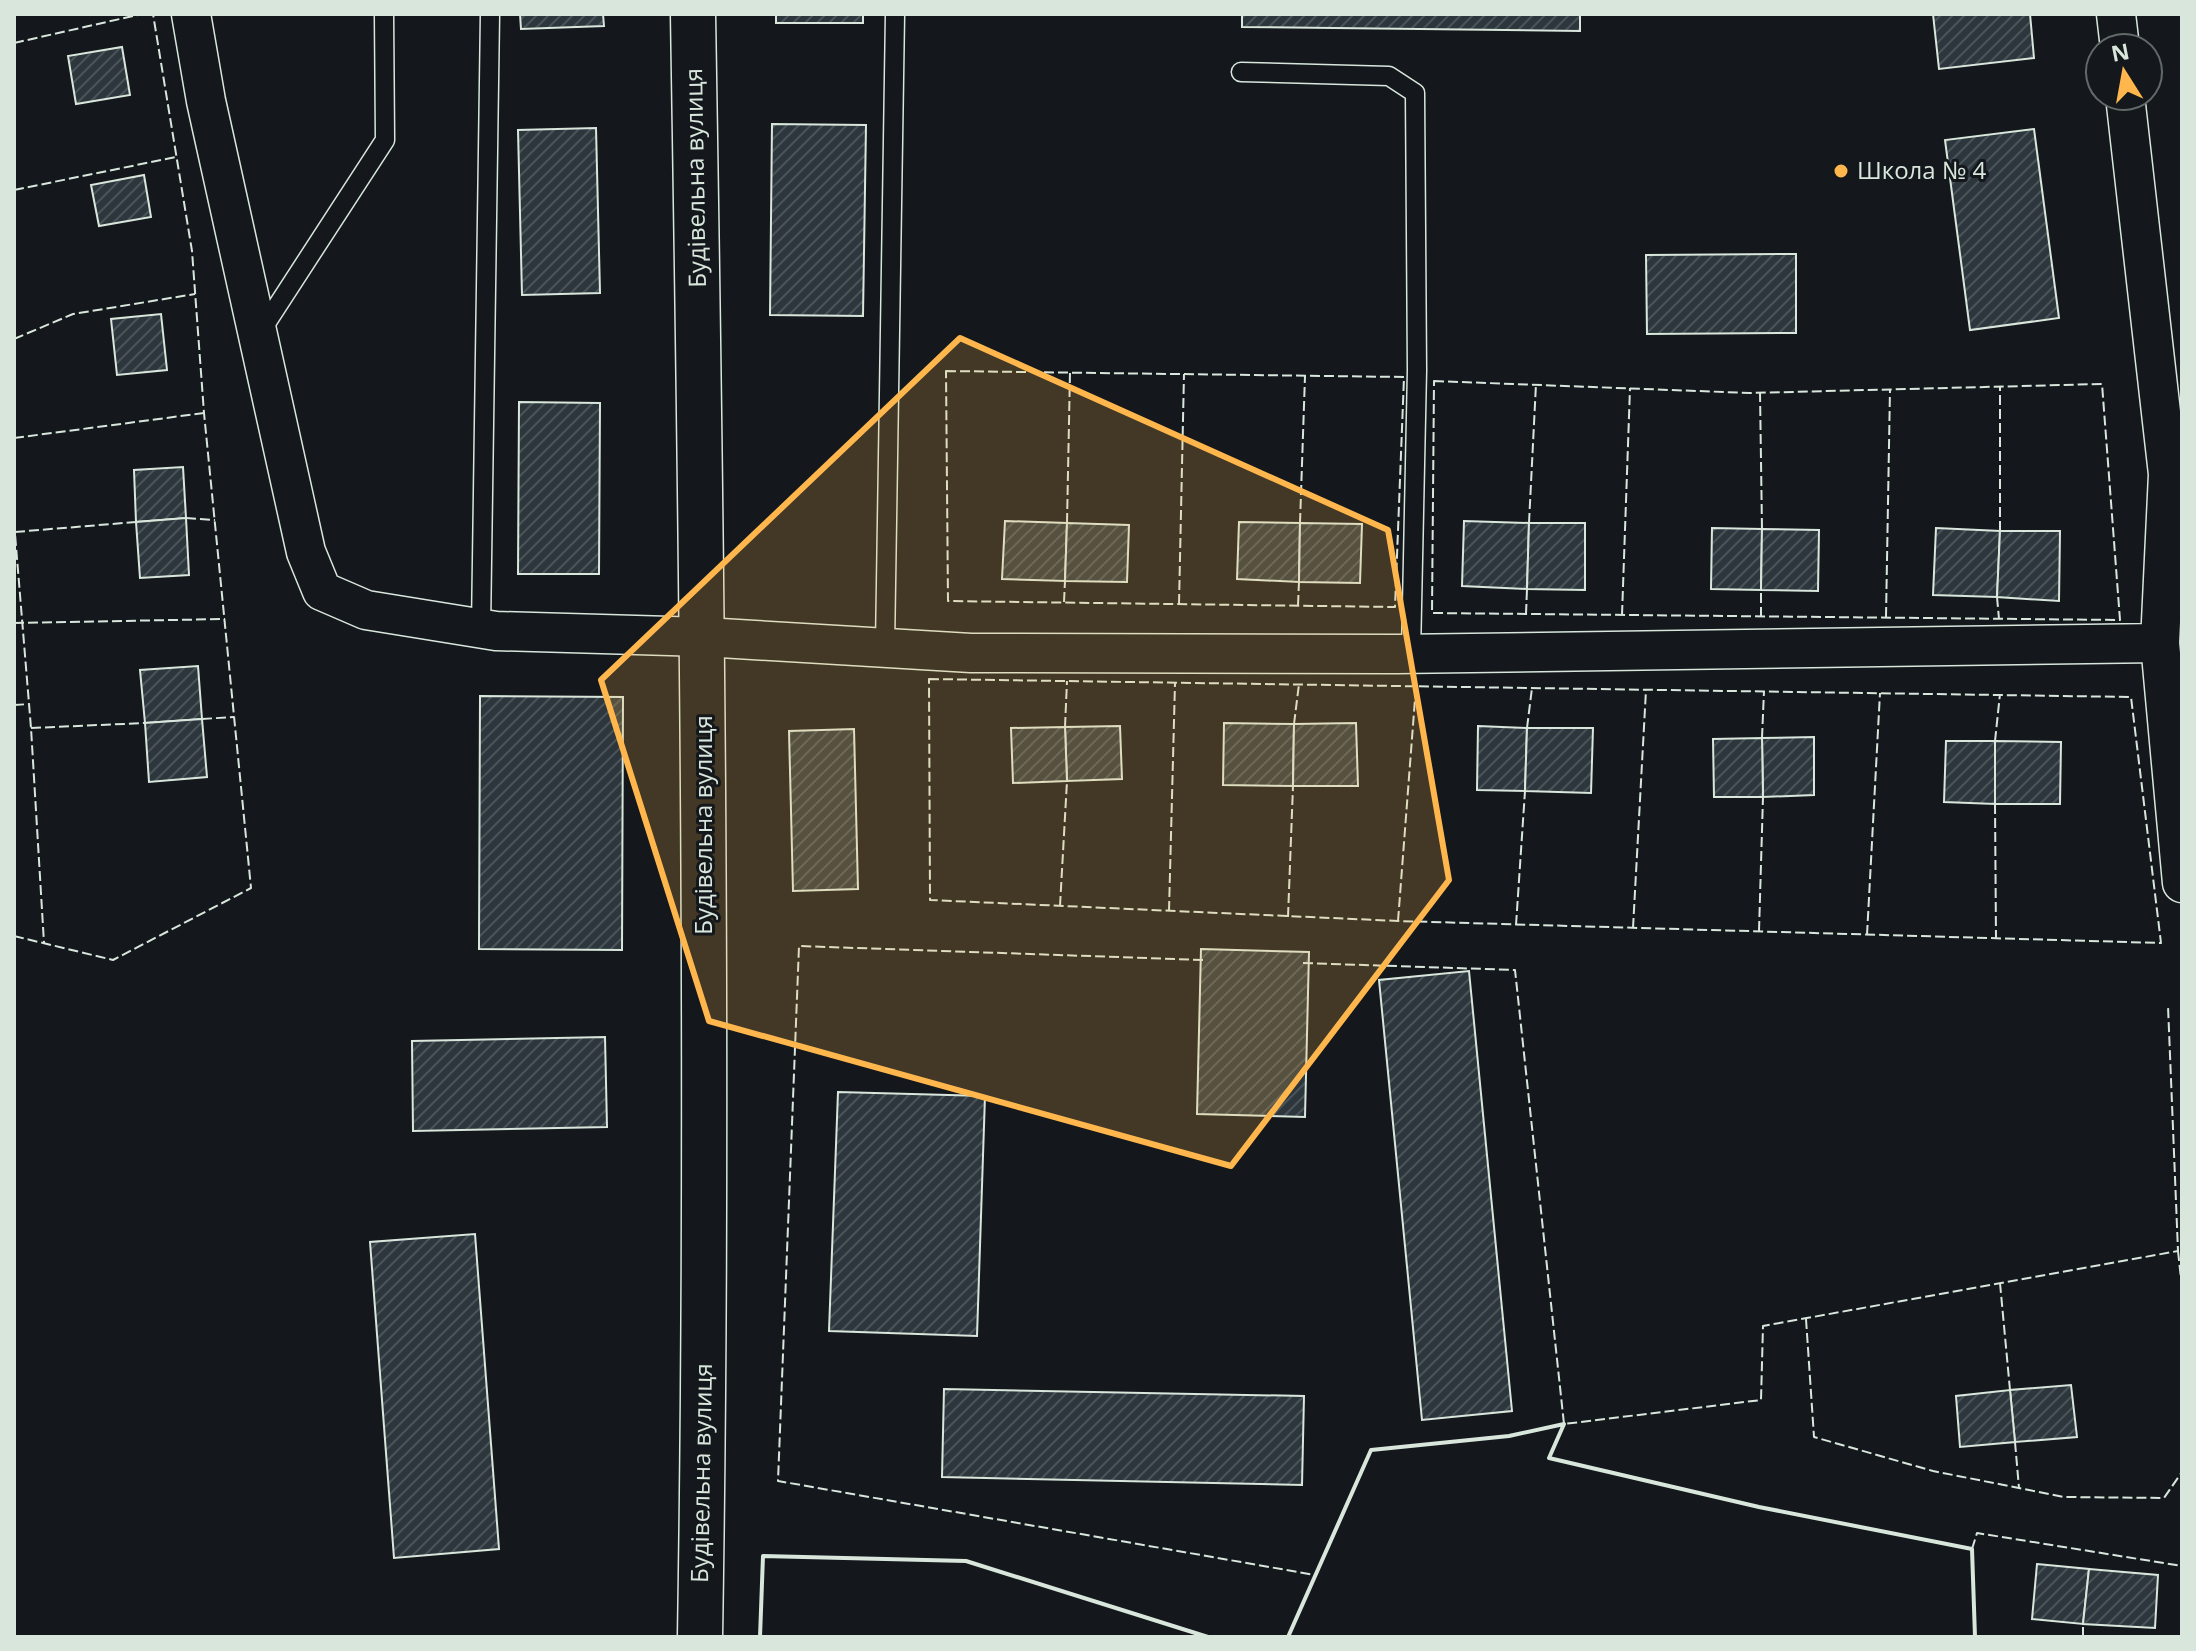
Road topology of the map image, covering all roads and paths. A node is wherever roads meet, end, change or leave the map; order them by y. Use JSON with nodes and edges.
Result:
{"nodes":[{"id":1,"x":191,"y":14,"type":"edge"},
{"id":2,"x":384,"y":14,"type":"edge"},
{"id":3,"x":490,"y":14,"type":"edge"},
{"id":4,"x":693,"y":14,"type":"edge"},
{"id":5,"x":895,"y":14,"type":"edge"},
{"id":6,"x":1241,"y":72,"type":"dead end"},
{"id":7,"x":2127,"y":112,"type":"edge"},
{"id":8,"x":258,"y":335,"type":"junction"},
{"id":9,"x":481,"y":629,"type":"junction"},
{"id":10,"x":704,"y":637,"type":"junction"},
{"id":11,"x":2160,"y":643,"type":"junction"},
{"id":12,"x":885,"y":647,"type":"junction"},
{"id":13,"x":1411,"y":653,"type":"junction"},
{"id":14,"x":2182,"y":883,"type":"edge"},
{"id":15,"x":700,"y":1637,"type":"edge"}],
"edges":[{"from":1,"to":8,"type":"street"},
{"from":2,"to":8,"type":"lane"},
{"from":3,"to":9,"type":"lane"},
{"from":4,"to":10,"type":"street","name":"Будівельна вулиця"},
{"from":5,"to":12,"type":"lane"},
{"from":6,"to":13,"type":"lane"},
{"from":7,"to":11,"type":"street"},
{"from":8,"to":9,"type":"street"},
{"from":9,"to":10,"type":"street"},
{"from":10,"to":12,"type":"street"},
{"from":10,"to":15,"type":"street","name":"Будівельна вулиця"},
{"from":11,"to":13,"type":"street"},
{"from":11,"to":14,"type":"street"},
{"from":12,"to":13,"type":"street"}]}
